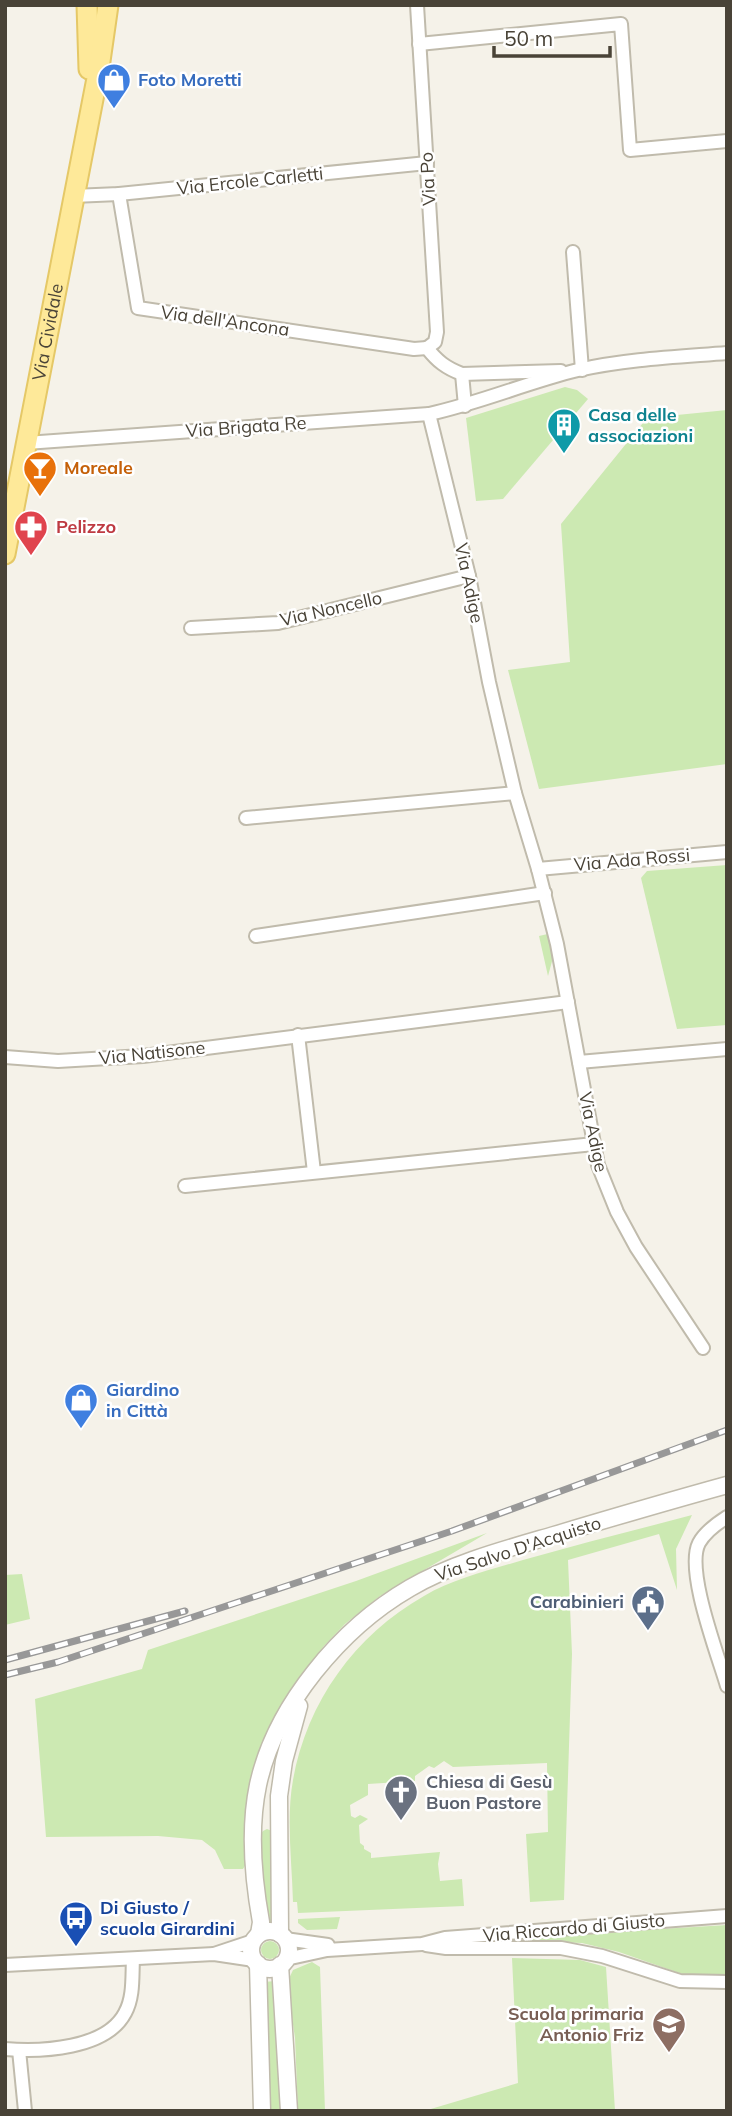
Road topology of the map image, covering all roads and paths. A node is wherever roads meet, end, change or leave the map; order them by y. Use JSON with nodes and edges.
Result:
{"nodes":[{"id":1,"x":88,"y":5,"type":"edge"},
{"id":2,"x":108,"y":5,"type":"edge"},
{"id":3,"x":417,"y":5,"type":"edge"},
{"id":4,"x":419,"y":44,"type":"junction"},
{"id":5,"x":90,"y":112,"type":"junction"},
{"id":6,"x":727,"y":141,"type":"edge"},
{"id":7,"x":427,"y":163,"type":"junction"},
{"id":8,"x":119,"y":194,"type":"junction"},
{"id":9,"x":73,"y":196,"type":"junction"},
{"id":10,"x":573,"y":251,"type":"dead end"},
{"id":11,"x":427,"y":348,"type":"junction"},
{"id":12,"x":727,"y":353,"type":"edge"},
{"id":13,"x":578,"y":370,"type":"junction"},
{"id":14,"x":517,"y":371,"type":"junction"},
{"id":15,"x":462,"y":374,"type":"junction"},
{"id":16,"x":519,"y":389,"type":"junction"},
{"id":17,"x":465,"y":406,"type":"junction"},
{"id":18,"x":429,"y":414,"type":"junction"},
{"id":19,"x":26,"y":443,"type":"junction"},
{"id":20,"x":5,"y":554,"type":"edge"},
{"id":21,"x":469,"y":576,"type":"junction"},
{"id":22,"x":191,"y":628,"type":"dead end"},
{"id":23,"x":515,"y":793,"type":"junction"},
{"id":24,"x":246,"y":818,"type":"dead end"},
{"id":25,"x":727,"y":852,"type":"edge"},
{"id":26,"x":538,"y":869,"type":"junction"},
{"id":27,"x":545,"y":893,"type":"junction"},
{"id":28,"x":256,"y":936,"type":"dead end"},
{"id":29,"x":568,"y":1002,"type":"junction"},
{"id":30,"x":298,"y":1035,"type":"junction"},
{"id":31,"x":727,"y":1049,"type":"edge"},
{"id":32,"x":5,"y":1057,"type":"edge"},
{"id":33,"x":579,"y":1062,"type":"junction"},
{"id":34,"x":594,"y":1144,"type":"junction"},
{"id":35,"x":314,"y":1172,"type":"junction"},
{"id":36,"x":185,"y":1186,"type":"dead end"},
{"id":37,"x":703,"y":1348,"type":"dead end"},
{"id":38,"x":727,"y":1485,"type":"edge"},
{"id":39,"x":727,"y":1517,"type":"edge"},
{"id":40,"x":727,"y":1686,"type":"edge"},
{"id":41,"x":305,"y":1687,"type":"junction"},
{"id":42,"x":727,"y":1916,"type":"edge"},
{"id":43,"x":283,"y":1936,"type":"junction"},
{"id":44,"x":256,"y":1938,"type":"junction"},
{"id":45,"x":422,"y":1944,"type":"junction"},
{"id":46,"x":357,"y":1947,"type":"junction"},
{"id":47,"x":214,"y":1954,"type":"junction"},
{"id":48,"x":132,"y":1959,"type":"junction"},
{"id":49,"x":256,"y":1962,"type":"junction"},
{"id":50,"x":283,"y":1962,"type":"junction"},
{"id":51,"x":5,"y":1965,"type":"edge"},
{"id":52,"x":727,"y":1982,"type":"edge"},
{"id":53,"x":5,"y":2049,"type":"edge"},
{"id":54,"x":19,"y":2050,"type":"junction"},
{"id":55,"x":25,"y":2111,"type":"edge"},
{"id":56,"x":262,"y":2111,"type":"edge"},
{"id":57,"x":289,"y":2111,"type":"edge"}],
"edges":[{"from":1,"to":5,"type":"main road","name":"Via Cividale"},
{"from":2,"to":5,"type":"main road","name":"Via Cividale"},
{"from":3,"to":4,"type":"street","name":"Via Po"},
{"from":4,"to":6,"type":"street"},
{"from":4,"to":7,"type":"street","name":"Via Po"},
{"from":5,"to":9,"type":"main road","name":"Via Cividale"},
{"from":7,"to":8,"type":"street","name":"Via Ercole Carletti"},
{"from":7,"to":11,"type":"street","name":"Via Po"},
{"from":8,"to":9,"type":"street","name":"Via Ercole Carletti"},
{"from":8,"to":11,"type":"street","name":"Via dell'Ancona"},
{"from":9,"to":19,"type":"main road","name":"Via Cividale"},
{"from":10,"to":13,"type":"street"},
{"from":11,"to":15,"type":"street"},
{"from":12,"to":13,"type":"street","name":"Via Brigata Re"},
{"from":13,"to":14,"type":"street","name":"Via Brigata Re"},
{"from":13,"to":16,"type":"street","name":"Via Brigata Re"},
{"from":14,"to":15,"type":"street","name":"Via Brigata Re"},
{"from":14,"to":16,"type":"street"},
{"from":15,"to":17,"type":"street"},
{"from":16,"to":17,"type":"street","name":"Via Brigata Re"},
{"from":17,"to":18,"type":"street","name":"Via Brigata Re"},
{"from":18,"to":19,"type":"street","name":"Via Brigata Re"},
{"from":18,"to":21,"type":"street","name":"Via Adige"},
{"from":19,"to":20,"type":"main road","name":"Via Cividale"},
{"from":21,"to":22,"type":"street","name":"Via Noncello"},
{"from":21,"to":23,"type":"street","name":"Via Adige"},
{"from":23,"to":24,"type":"street"},
{"from":23,"to":26,"type":"street","name":"Via Adige"},
{"from":25,"to":26,"type":"street","name":"Via Ada Rossi"},
{"from":26,"to":27,"type":"street","name":"Via Adige"},
{"from":27,"to":28,"type":"street"},
{"from":27,"to":29,"type":"street","name":"Via Adige"},
{"from":29,"to":30,"type":"street","name":"Via Natisone"},
{"from":29,"to":33,"type":"street","name":"Via Adige"},
{"from":30,"to":32,"type":"street","name":"Via Natisone"},
{"from":30,"to":35,"type":"street"},
{"from":31,"to":33,"type":"street"},
{"from":33,"to":34,"type":"street","name":"Via Adige"},
{"from":34,"to":35,"type":"street"},
{"from":34,"to":37,"type":"street","name":"Via Adige"},
{"from":35,"to":36,"type":"street"},
{"from":38,"to":41,"type":"street","name":"Via Salvo D'Acquisto"},
{"from":39,"to":40,"type":"street"},
{"from":41,"to":43,"type":"street","name":"Via Salvo D'Acquisto"},
{"from":41,"to":44,"type":"street","name":"Via Salvo D'Acquisto"},
{"from":42,"to":45,"type":"street","name":"Via Riccardo di Giusto"},
{"from":43,"to":44,"type":"street","name":"Via Riccardo di Giusto"},
{"from":43,"to":46,"type":"street","name":"Via Riccardo di Giusto"},
{"from":43,"to":50,"type":"street"},
{"from":44,"to":47,"type":"street","name":"Via Riccardo di Giusto"},
{"from":44,"to":49,"type":"street"},
{"from":45,"to":46,"type":"street","name":"Via Riccardo di Giusto"},
{"from":45,"to":52,"type":"street","name":"Via Riccardo di Giusto"},
{"from":46,"to":50,"type":"street","name":"Via Riccardo di Giusto"},
{"from":47,"to":48,"type":"street","name":"Via Riccardo di Giusto"},
{"from":47,"to":49,"type":"street","name":"Via Riccardo di Giusto"},
{"from":48,"to":51,"type":"street","name":"Via Riccardo di Giusto"},
{"from":48,"to":54,"type":"street"},
{"from":49,"to":50,"type":"street","name":"Via Riccardo di Giusto"},
{"from":49,"to":56,"type":"street"},
{"from":50,"to":57,"type":"street"},
{"from":53,"to":54,"type":"street"},
{"from":54,"to":55,"type":"street"}]}
